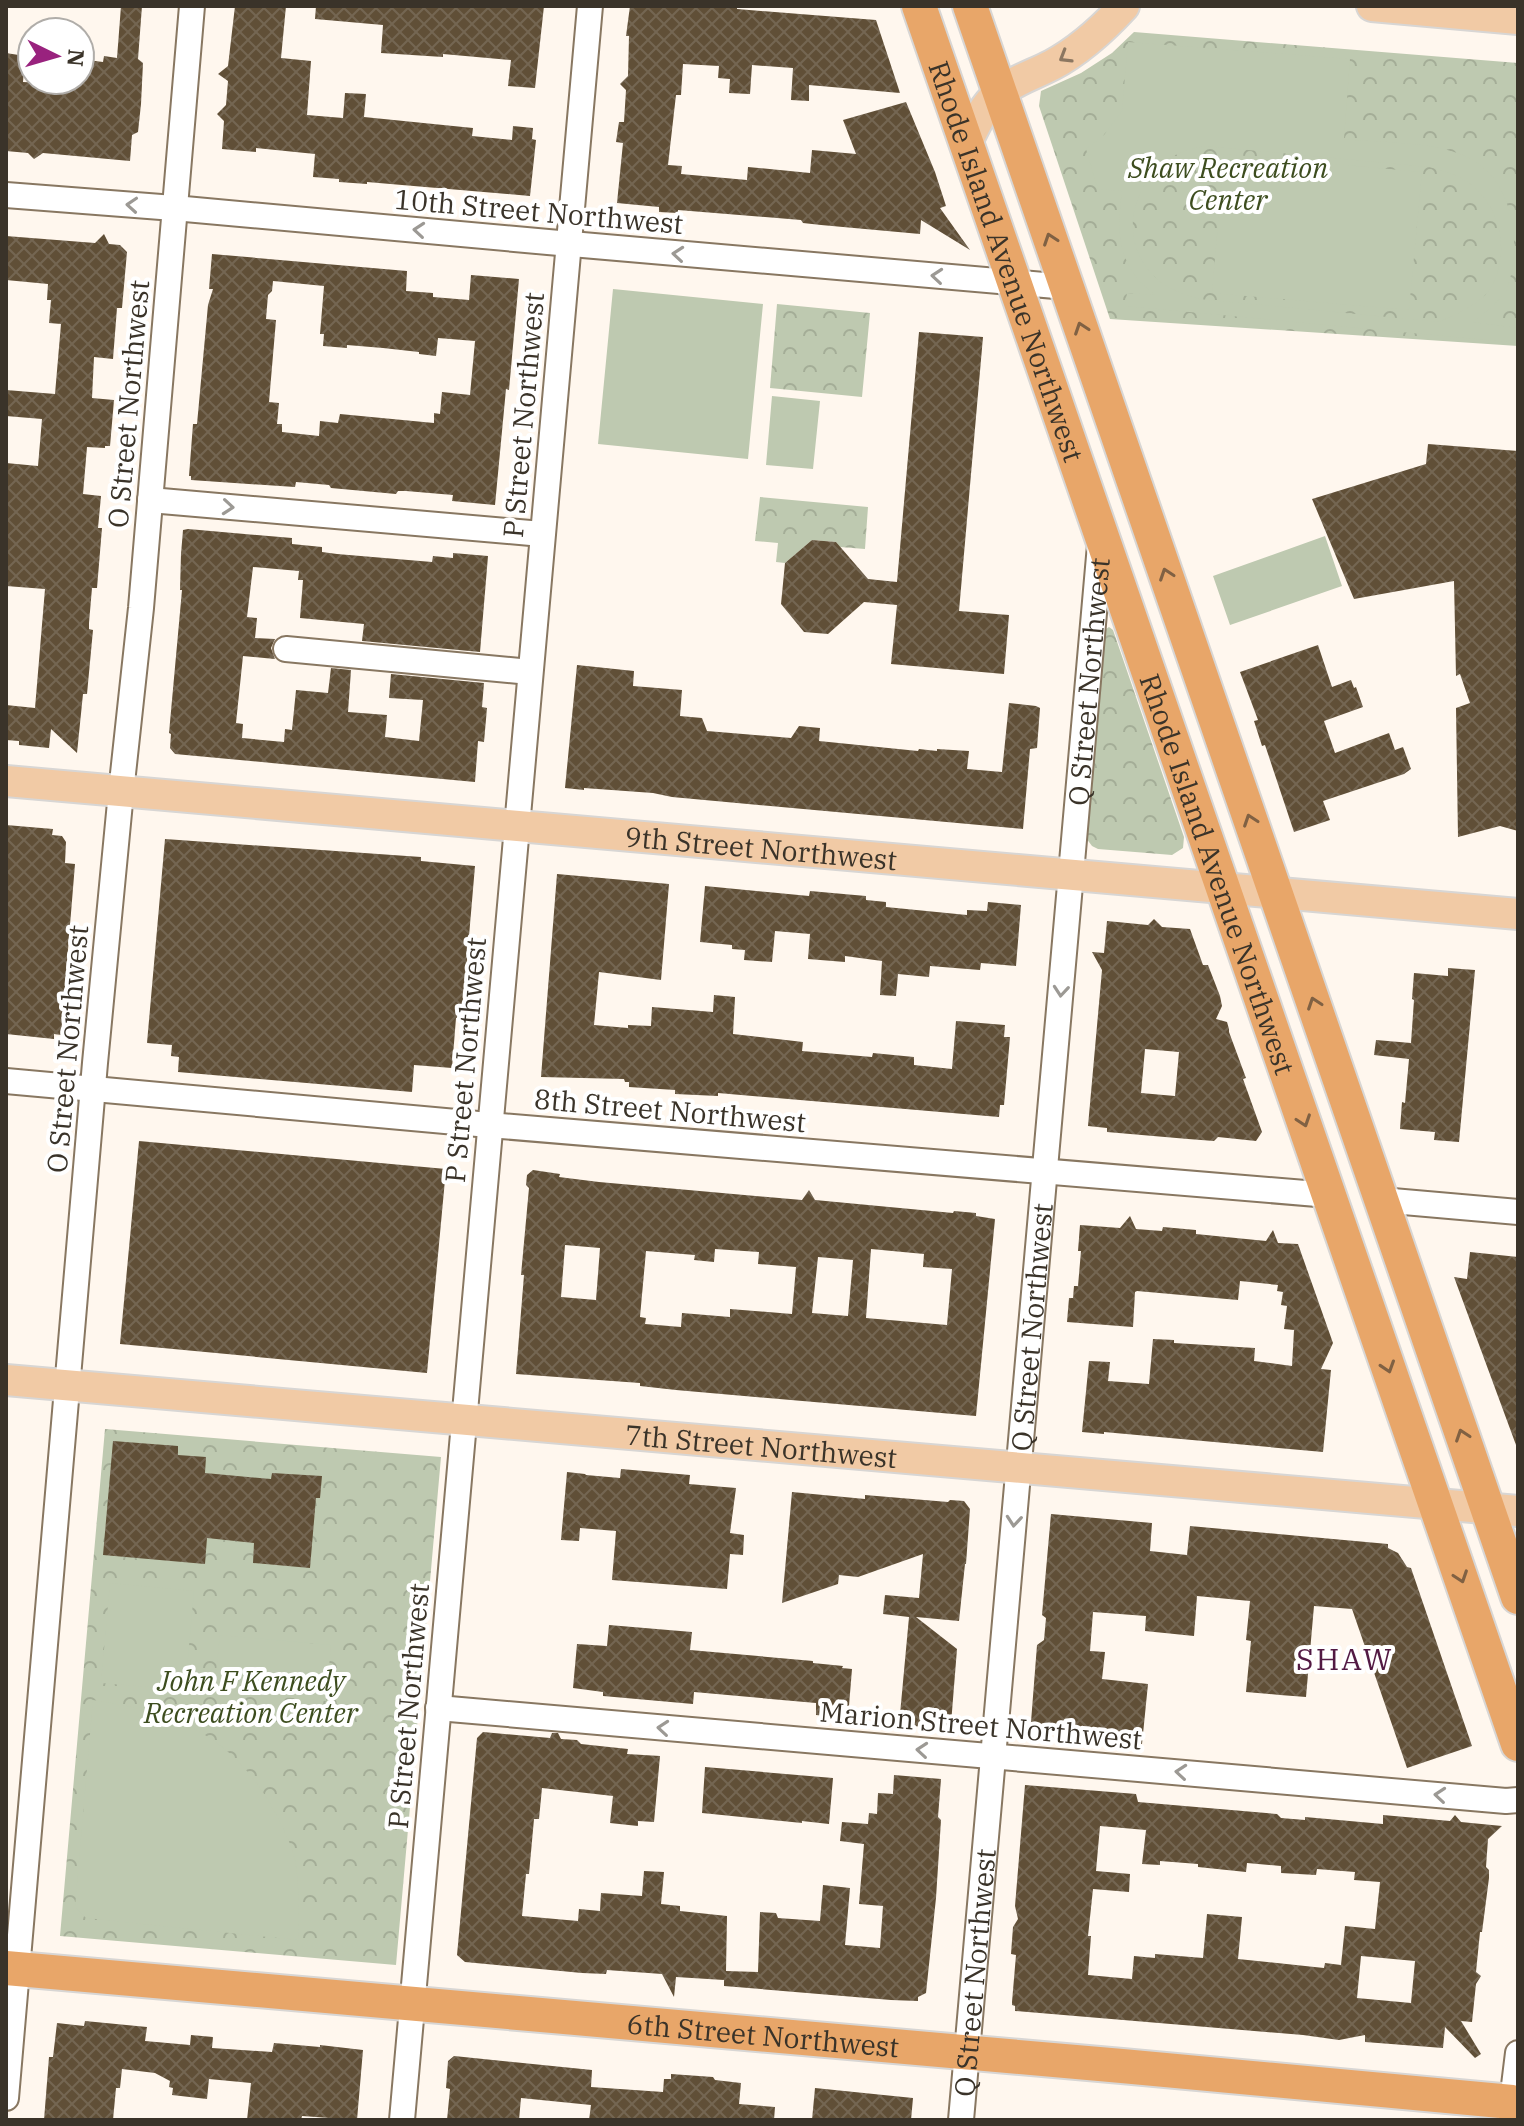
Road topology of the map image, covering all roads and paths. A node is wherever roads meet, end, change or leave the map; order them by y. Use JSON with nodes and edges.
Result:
{"nodes":[{"id":1,"x":192,"y":6,"type":"edge"},
{"id":2,"x":590,"y":6,"type":"edge"},
{"id":3,"x":919,"y":6,"type":"edge"},
{"id":4,"x":970,"y":6,"type":"edge"},
{"id":5,"x":1124,"y":6,"type":"edge"},
{"id":6,"x":1372,"y":6,"type":"edge"},
{"id":7,"x":1518,"y":19,"type":"edge"},
{"id":8,"x":1000,"y":92,"type":"junction"},
{"id":9,"x":967,"y":142,"type":"junction"},
{"id":10,"x":6,"y":195,"type":"edge"},
{"id":11,"x":174,"y":208,"type":"junction"},
{"id":12,"x":569,"y":244,"type":"junction"},
{"id":13,"x":1015,"y":283,"type":"junction"},
{"id":14,"x":1067,"y":287,"type":"junction"},
{"id":15,"x":150,"y":500,"type":"junction"},
{"id":16,"x":1101,"y":533,"type":"junction"},
{"id":17,"x":542,"y":534,"type":"junction"},
{"id":18,"x":286,"y":649,"type":"dead end"},
{"id":19,"x":530,"y":672,"type":"junction"},
{"id":20,"x":6,"y":781,"type":"edge"},
{"id":21,"x":121,"y":792,"type":"junction"},
{"id":22,"x":515,"y":825,"type":"junction"},
{"id":23,"x":1071,"y":875,"type":"junction"},
{"id":24,"x":1224,"y":889,"type":"junction"},
{"id":25,"x":1276,"y":893,"type":"junction"},
{"id":26,"x":1518,"y":914,"type":"edge"},
{"id":27,"x":6,"y":1081,"type":"edge"},
{"id":28,"x":93,"y":1089,"type":"junction"},
{"id":29,"x":489,"y":1125,"type":"junction"},
{"id":30,"x":1045,"y":1171,"type":"junction"},
{"id":31,"x":1329,"y":1195,"type":"junction"},
{"id":32,"x":1381,"y":1200,"type":"junction"},
{"id":33,"x":1518,"y":1212,"type":"edge"},
{"id":34,"x":6,"y":1380,"type":"edge"},
{"id":35,"x":68,"y":1386,"type":"junction"},
{"id":36,"x":463,"y":1420,"type":"junction"},
{"id":37,"x":1019,"y":1468,"type":"junction"},
{"id":38,"x":1434,"y":1504,"type":"junction"},
{"id":39,"x":1503,"y":1510,"type":"edge"},
{"id":40,"x":1518,"y":1597,"type":"edge"},
{"id":41,"x":438,"y":1708,"type":"junction"},
{"id":42,"x":1518,"y":1744,"type":"edge"},
{"id":43,"x":993,"y":1757,"type":"junction"},
{"id":44,"x":1518,"y":1800,"type":"edge"},
{"id":45,"x":12,"y":1969,"type":"edge"},
{"id":46,"x":412,"y":2004,"type":"junction"},
{"id":47,"x":967,"y":2052,"type":"junction"},
{"id":48,"x":1518,"y":2053,"type":"edge"},
{"id":49,"x":6,"y":2098,"type":"edge"},
{"id":50,"x":1514,"y":2109,"type":"edge"},
{"id":51,"x":402,"y":2120,"type":"edge"},
{"id":52,"x":961,"y":2120,"type":"edge"}],
"edges":[{"from":1,"to":11,"type":"street","name":"O Street Northwest"},
{"from":2,"to":12,"type":"street","name":"P Street Northwest"},
{"from":3,"to":9,"type":"highway","name":"Rhode Island Avenue Northwest"},
{"from":4,"to":8,"type":"highway","name":"Rhode Island Avenue Northwest"},
{"from":5,"to":8,"type":"main road","one_way":true},
{"from":6,"to":7,"type":"main road"},
{"from":8,"to":9,"type":"main road"},
{"from":14,"to":8,"type":"highway","name":"Rhode Island Avenue Northwest","one_way":true},
{"from":9,"to":13,"type":"highway","name":"Rhode Island Avenue Northwest"},
{"from":11,"to":10,"type":"street","name":"10th Street Northwest","one_way":true},
{"from":12,"to":11,"type":"street","name":"10th Street Northwest","one_way":true},
{"from":11,"to":15,"type":"street","name":"O Street Northwest"},
{"from":13,"to":12,"type":"street","name":"10th Street Northwest","one_way":true},
{"from":12,"to":17,"type":"street","name":"P Street Northwest"},
{"from":13,"to":14,"type":"street","name":"10th Street Northwest"},
{"from":13,"to":16,"type":"highway","name":"Rhode Island Avenue Northwest"},
{"from":25,"to":14,"type":"highway","name":"Rhode Island Avenue Northwest","one_way":true},
{"from":15,"to":17,"type":"street","one_way":true},
{"from":15,"to":21,"type":"street","name":"O Street Northwest"},
{"from":16,"to":23,"type":"street","name":"Q Street Northwest"},
{"from":16,"to":24,"type":"highway","name":"Rhode Island Avenue Northwest"},
{"from":17,"to":19,"type":"street","name":"P Street Northwest"},
{"from":18,"to":19,"type":"street"},
{"from":19,"to":22,"type":"street","name":"P Street Northwest"},
{"from":20,"to":21,"type":"main road","name":"9th Street Northwest"},
{"from":21,"to":22,"type":"main road","name":"9th Street Northwest"},
{"from":21,"to":28,"type":"street","name":"O Street Northwest"},
{"from":22,"to":23,"type":"main road","name":"9th Street Northwest"},
{"from":22,"to":29,"type":"street","name":"P Street Northwest"},
{"from":23,"to":24,"type":"main road","name":"9th Street Northwest"},
{"from":23,"to":30,"type":"street","name":"Q Street Northwest","one_way":true},
{"from":24,"to":25,"type":"main road","name":"9th Street Northwest"},
{"from":24,"to":31,"type":"highway","name":"Rhode Island Avenue Northwest","one_way":true},
{"from":25,"to":26,"type":"main road","name":"9th Street Northwest"},
{"from":32,"to":25,"type":"highway","name":"Rhode Island Avenue Northwest","one_way":true},
{"from":27,"to":28,"type":"street","name":"8th Street Northwest"},
{"from":28,"to":29,"type":"street","name":"8th Street Northwest"},
{"from":28,"to":35,"type":"street","name":"O Street Northwest"},
{"from":29,"to":30,"type":"street","name":"8th Street Northwest"},
{"from":29,"to":36,"type":"street","name":"P Street Northwest"},
{"from":30,"to":31,"type":"street","name":"8th Street Northwest"},
{"from":30,"to":37,"type":"street","name":"Q Street Northwest"},
{"from":31,"to":38,"type":"highway","name":"Rhode Island Avenue Northwest","one_way":true},
{"from":32,"to":33,"type":"street"},
{"from":39,"to":32,"type":"highway","name":"Rhode Island Avenue Northwest","one_way":true},
{"from":34,"to":35,"type":"main road","name":"7th Street Northwest"},
{"from":35,"to":36,"type":"main road","name":"7th Street Northwest"},
{"from":35,"to":45,"type":"street","name":"O Street Northwest"},
{"from":36,"to":37,"type":"main road","name":"7th Street Northwest"},
{"from":36,"to":41,"type":"street","name":"P Street Northwest"},
{"from":37,"to":38,"type":"main road","name":"7th Street Northwest"},
{"from":37,"to":43,"type":"street","name":"Q Street Northwest","one_way":true},
{"from":38,"to":39,"type":"main road","name":"7th Street Northwest"},
{"from":38,"to":42,"type":"highway","name":"Rhode Island Avenue Northwest","one_way":true},
{"from":39,"to":40,"type":"highway","name":"Rhode Island Avenue Northwest"},
{"from":43,"to":41,"type":"street","name":"Marion Street Northwest","one_way":true},
{"from":41,"to":46,"type":"street","name":"P Street Northwest"},
{"from":44,"to":43,"type":"street","name":"Marion Street Northwest","one_way":true},
{"from":43,"to":47,"type":"street","name":"Q Street Northwest"},
{"from":45,"to":46,"type":"highway","name":"6th Street Northwest"},
{"from":45,"to":49,"type":"street","name":"O Street Northwest"},
{"from":46,"to":47,"type":"highway","name":"6th Street Northwest"},
{"from":46,"to":51,"type":"street","name":"P Street Northwest"},
{"from":47,"to":50,"type":"highway","name":"6th Street Northwest"},
{"from":47,"to":52,"type":"street","name":"Q Street Northwest"},
{"from":48,"to":50,"type":"street"}]}
